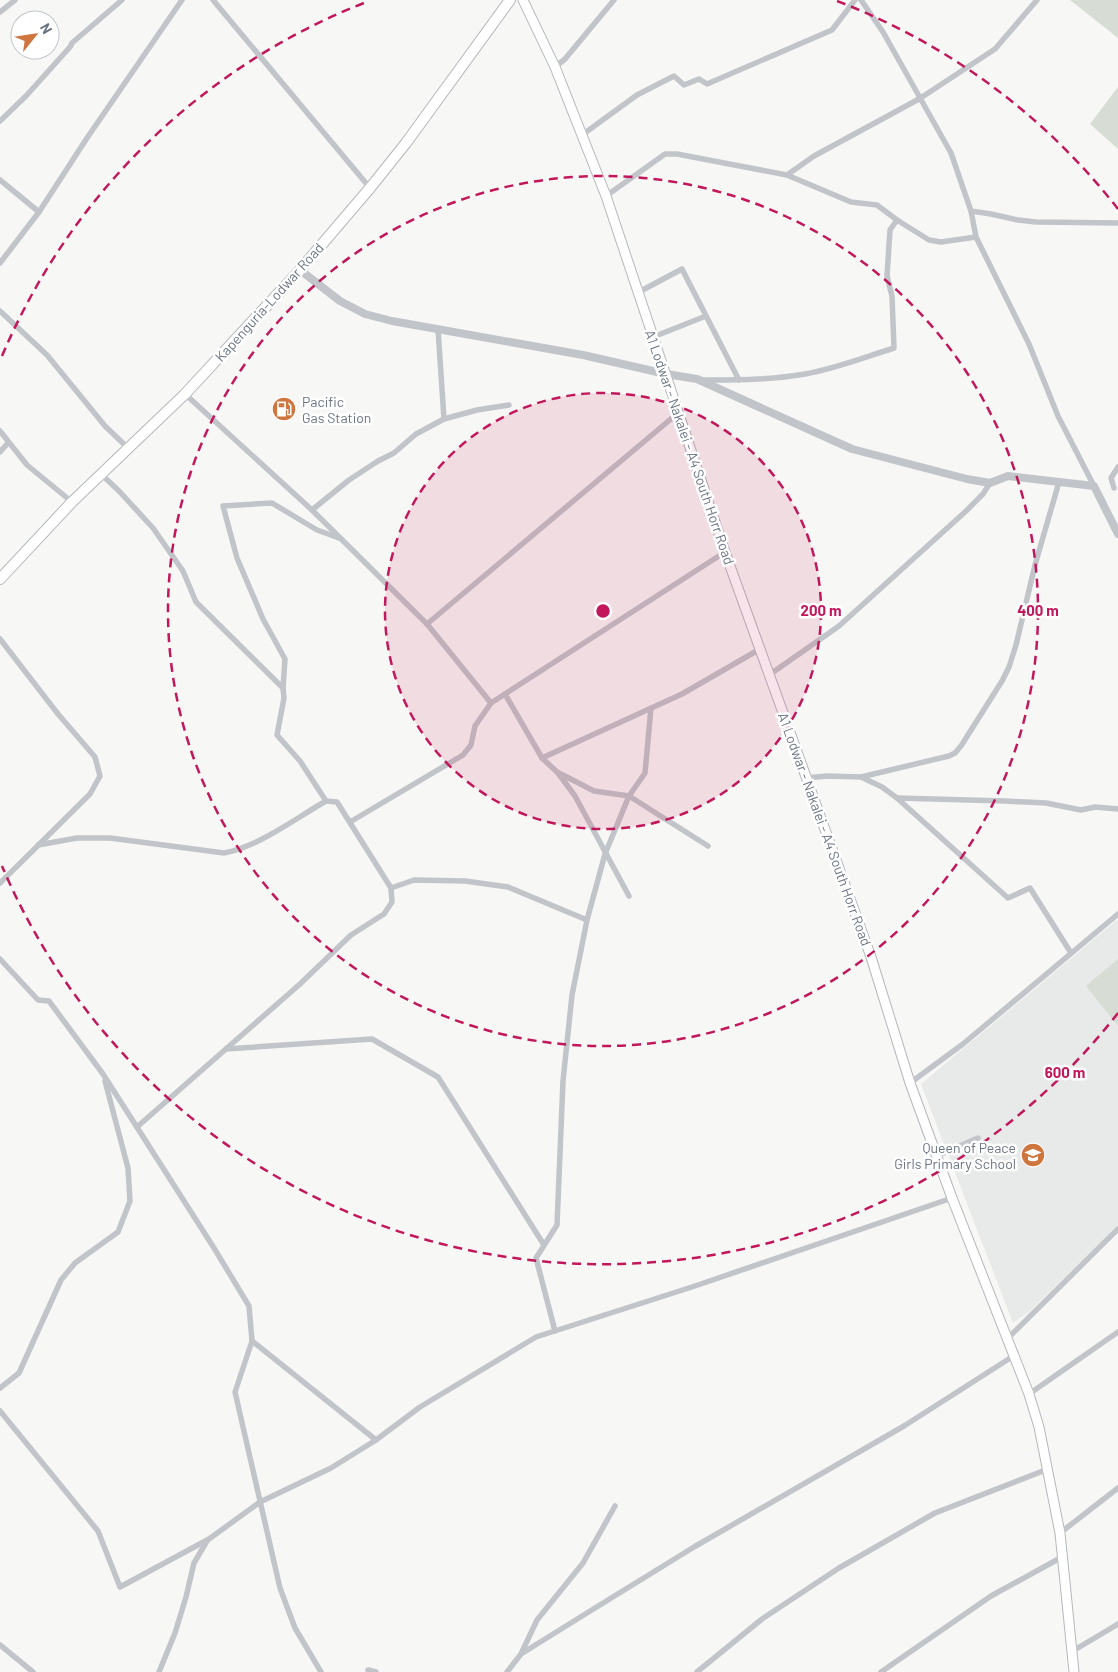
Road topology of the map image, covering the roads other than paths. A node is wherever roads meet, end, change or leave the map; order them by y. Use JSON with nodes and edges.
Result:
{"nodes":[{"id":1,"x":15,"y":0,"type":"edge"},
{"id":2,"x":122,"y":0,"type":"edge"},
{"id":3,"x":182,"y":0,"type":"edge"},
{"id":4,"x":212,"y":0,"type":"edge"},
{"id":5,"x":510,"y":0,"type":"edge"},
{"id":6,"x":523,"y":0,"type":"edge"},
{"id":7,"x":614,"y":0,"type":"edge"},
{"id":8,"x":855,"y":0,"type":"edge"},
{"id":9,"x":861,"y":0,"type":"edge"},
{"id":10,"x":1037,"y":0,"type":"edge"},
{"id":11,"x":0,"y":12,"type":"edge"},
{"id":12,"x":555,"y":67,"type":"junction"},
{"id":13,"x":919,"y":98,"type":"junction"},
{"id":14,"x":0,"y":121,"type":"edge"},
{"id":15,"x":582,"y":135,"type":"junction"},
{"id":16,"x":787,"y":175,"type":"junction"},
{"id":17,"x":0,"y":180,"type":"edge"},
{"id":18,"x":370,"y":188,"type":"junction"},
{"id":19,"x":606,"y":196,"type":"junction"},
{"id":20,"x":971,"y":211,"type":"junction"},
{"id":21,"x":39,"y":212,"type":"junction"},
{"id":22,"x":897,"y":220,"type":"junction"},
{"id":23,"x":1118,"y":223,"type":"edge"},
{"id":24,"x":976,"y":237,"type":"junction"},
{"id":25,"x":0,"y":264,"type":"edge"},
{"id":26,"x":300,"y":270,"type":"junction"},
{"id":27,"x":637,"y":293,"type":"junction"},
{"id":28,"x":0,"y":311,"type":"edge"},
{"id":29,"x":706,"y":316,"type":"junction"},
{"id":30,"x":438,"y":329,"type":"junction"},
{"id":31,"x":653,"y":337,"type":"junction"},
{"id":32,"x":666,"y":374,"type":"junction"},
{"id":33,"x":697,"y":380,"type":"junction"},
{"id":34,"x":740,"y":380,"type":"junction"},
{"id":35,"x":185,"y":394,"type":"junction"},
{"id":36,"x":509,"y":405,"type":"dead end"},
{"id":37,"x":678,"y":413,"type":"junction"},
{"id":38,"x":444,"y":419,"type":"junction"},
{"id":39,"x":0,"y":431,"type":"edge"},
{"id":40,"x":8,"y":443,"type":"junction"},
{"id":41,"x":128,"y":448,"type":"junction"},
{"id":42,"x":0,"y":452,"type":"edge"},
{"id":43,"x":1118,"y":467,"type":"edge"},
{"id":44,"x":101,"y":474,"type":"junction"},
{"id":45,"x":1059,"y":482,"type":"junction"},
{"id":46,"x":990,"y":483,"type":"junction"},
{"id":47,"x":1094,"y":486,"type":"junction"},
{"id":48,"x":1114,"y":488,"type":"dead end"},
{"id":49,"x":72,"y":502,"type":"junction"},
{"id":50,"x":312,"y":510,"type":"junction"},
{"id":51,"x":1118,"y":534,"type":"edge"},
{"id":52,"x":342,"y":539,"type":"junction"},
{"id":53,"x":725,"y":552,"type":"junction"},
{"id":54,"x":0,"y":579,"type":"edge"},
{"id":55,"x":426,"y":624,"type":"junction"},
{"id":56,"x":0,"y":639,"type":"edge"},
{"id":57,"x":760,"y":649,"type":"junction"},
{"id":58,"x":769,"y":675,"type":"junction"},
{"id":59,"x":283,"y":688,"type":"junction"},
{"id":60,"x":505,"y":694,"type":"junction"},
{"id":61,"x":491,"y":703,"type":"junction"},
{"id":62,"x":651,"y":708,"type":"junction"},
{"id":63,"x":542,"y":758,"type":"junction"},
{"id":64,"x":557,"y":772,"type":"junction"},
{"id":65,"x":861,"y":777,"type":"junction"},
{"id":66,"x":806,"y":778,"type":"junction"},
{"id":67,"x":629,"y":796,"type":"junction"},
{"id":68,"x":896,"y":798,"type":"junction"},
{"id":69,"x":326,"y":801,"type":"junction"},
{"id":70,"x":1118,"y":809,"type":"edge"},
{"id":71,"x":350,"y":822,"type":"junction"},
{"id":72,"x":38,"y":844,"type":"junction"},
{"id":73,"x":708,"y":846,"type":"dead end"},
{"id":74,"x":605,"y":854,"type":"junction"},
{"id":75,"x":0,"y":883,"type":"edge"},
{"id":76,"x":391,"y":888,"type":"junction"},
{"id":77,"x":628,"y":896,"type":"dead end"},
{"id":78,"x":1118,"y":914,"type":"edge"},
{"id":79,"x":587,"y":920,"type":"junction"},
{"id":80,"x":1071,"y":953,"type":"junction"},
{"id":81,"x":0,"y":959,"type":"edge"},
{"id":82,"x":226,"y":1049,"type":"junction"},
{"id":83,"x":103,"y":1074,"type":"junction"},
{"id":84,"x":910,"y":1083,"type":"junction"},
{"id":85,"x":137,"y":1127,"type":"junction"},
{"id":86,"x":978,"y":1138,"type":"dead end"},
{"id":87,"x":937,"y":1156,"type":"junction"},
{"id":88,"x":952,"y":1198,"type":"junction"},
{"id":89,"x":1118,"y":1229,"type":"edge"},
{"id":90,"x":544,"y":1245,"type":"junction"},
{"id":91,"x":555,"y":1331,"type":"junction"},
{"id":92,"x":1118,"y":1332,"type":"edge"},
{"id":93,"x":1008,"y":1338,"type":"junction"},
{"id":94,"x":252,"y":1341,"type":"junction"},
{"id":95,"x":1015,"y":1354,"type":"junction"},
{"id":96,"x":0,"y":1388,"type":"edge"},
{"id":97,"x":1029,"y":1394,"type":"junction"},
{"id":98,"x":0,"y":1411,"type":"edge"},
{"id":99,"x":376,"y":1440,"type":"junction"},
{"id":100,"x":1048,"y":1468,"type":"junction"},
{"id":101,"x":1118,"y":1488,"type":"edge"},
{"id":102,"x":260,"y":1502,"type":"junction"},
{"id":103,"x":615,"y":1506,"type":"dead end"},
{"id":104,"x":1060,"y":1533,"type":"junction"},
{"id":105,"x":209,"y":1539,"type":"junction"},
{"id":106,"x":1062,"y":1556,"type":"junction"},
{"id":107,"x":1118,"y":1624,"type":"edge"},
{"id":108,"x":0,"y":1645,"type":"edge"},
{"id":109,"x":1071,"y":1652,"type":"junction"},
{"id":110,"x":521,"y":1654,"type":"junction"},
{"id":111,"x":368,"y":1670,"type":"dead end"},
{"id":112,"x":34,"y":1672,"type":"edge"},
{"id":113,"x":159,"y":1672,"type":"edge"},
{"id":114,"x":321,"y":1672,"type":"edge"},
{"id":115,"x":376,"y":1672,"type":"edge"},
{"id":116,"x":507,"y":1672,"type":"edge"},
{"id":117,"x":697,"y":1672,"type":"edge"},
{"id":118,"x":881,"y":1672,"type":"edge"},
{"id":119,"x":1074,"y":1672,"type":"edge"}],
"edges":[{"from":1,"to":11,"type":"street"},
{"from":2,"to":14,"type":"street"},
{"from":3,"to":21,"type":"street"},
{"from":4,"to":18,"type":"street"},
{"from":5,"to":18,"type":"highway","name":"Kapenguria-Lodwar Road"},
{"from":6,"to":12,"type":"main road","name":"A1 Lodwar - Nakalei - A4 South Horr Road"},
{"from":7,"to":12,"type":"street"},
{"from":8,"to":15,"type":"street"},
{"from":9,"to":13,"type":"street"},
{"from":10,"to":13,"type":"street"},
{"from":12,"to":15,"type":"main road","name":"A1 Lodwar - Nakalei - A4 South Horr Road"},
{"from":13,"to":16,"type":"street"},
{"from":13,"to":20,"type":"street"},
{"from":15,"to":19,"type":"main road","name":"A1 Lodwar - Nakalei - A4 South Horr Road"},
{"from":16,"to":19,"type":"street"},
{"from":16,"to":22,"type":"street"},
{"from":17,"to":21,"type":"street"},
{"from":18,"to":26,"type":"highway","name":"Kapenguria-Lodwar Road"},
{"from":19,"to":27,"type":"main road","name":"A1 Lodwar - Nakalei - A4 South Horr Road"},
{"from":20,"to":23,"type":"street"},
{"from":20,"to":24,"type":"street"},
{"from":21,"to":25,"type":"street"},
{"from":22,"to":24,"type":"street"},
{"from":22,"to":34,"type":"street"},
{"from":24,"to":47,"type":"street"},
{"from":26,"to":30,"type":"street"},
{"from":26,"to":35,"type":"highway","name":"Kapenguria-Lodwar Road"},
{"from":27,"to":29,"type":"street"},
{"from":27,"to":31,"type":"main road","name":"A1 Lodwar - Nakalei - A4 South Horr Road"},
{"from":28,"to":41,"type":"street"},
{"from":29,"to":31,"type":"street"},
{"from":29,"to":34,"type":"street"},
{"from":30,"to":32,"type":"street"},
{"from":30,"to":38,"type":"street"},
{"from":31,"to":32,"type":"main road","name":"A1 Lodwar - Nakalei - A4 South Horr Road"},
{"from":32,"to":33,"type":"street"},
{"from":32,"to":37,"type":"main road","name":"A1 Lodwar - Nakalei - A4 South Horr Road"},
{"from":33,"to":34,"type":"street"},
{"from":33,"to":46,"type":"street"},
{"from":35,"to":41,"type":"highway","name":"Kapenguria-Lodwar Road"},
{"from":35,"to":50,"type":"street"},
{"from":36,"to":38,"type":"street"},
{"from":37,"to":53,"type":"main road","name":"A1 Lodwar - Nakalei - A4 South Horr Road"},
{"from":37,"to":55,"type":"street"},
{"from":38,"to":50,"type":"street"},
{"from":39,"to":40,"type":"street"},
{"from":40,"to":42,"type":"street"},
{"from":40,"to":49,"type":"street"},
{"from":41,"to":44,"type":"highway","name":"Kapenguria-Lodwar Road"},
{"from":43,"to":48,"type":"street"},
{"from":44,"to":49,"type":"highway","name":"Kapenguria-Lodwar Road"},
{"from":44,"to":59,"type":"street"},
{"from":45,"to":46,"type":"street"},
{"from":45,"to":47,"type":"street"},
{"from":45,"to":65,"type":"street"},
{"from":46,"to":58,"type":"street"},
{"from":47,"to":51,"type":"street"},
{"from":49,"to":54,"type":"highway","name":"Kapenguria-Lodwar Road"},
{"from":50,"to":52,"type":"street"},
{"from":52,"to":55,"type":"street"},
{"from":52,"to":59,"type":"street"},
{"from":53,"to":57,"type":"main road","name":"A1 Lodwar - Nakalei - A4 South Horr Road"},
{"from":53,"to":60,"type":"street"},
{"from":55,"to":61,"type":"street"},
{"from":56,"to":72,"type":"street"},
{"from":57,"to":58,"type":"main road","name":"A1 Lodwar - Nakalei - A4 South Horr Road"},
{"from":57,"to":62,"type":"street"},
{"from":58,"to":66,"type":"main road","name":"A1 Lodwar - Nakalei - A4 South Horr Road"},
{"from":59,"to":69,"type":"street"},
{"from":60,"to":61,"type":"street"},
{"from":60,"to":63,"type":"street"},
{"from":61,"to":71,"type":"street"},
{"from":62,"to":63,"type":"street"},
{"from":62,"to":67,"type":"street"},
{"from":63,"to":64,"type":"street"},
{"from":64,"to":67,"type":"street"},
{"from":64,"to":74,"type":"street"},
{"from":65,"to":66,"type":"street"},
{"from":65,"to":68,"type":"street"},
{"from":66,"to":84,"type":"main road","name":"A1 Lodwar - Nakalei - A4 South Horr Road"},
{"from":67,"to":73,"type":"street"},
{"from":67,"to":74,"type":"street"},
{"from":68,"to":70,"type":"street"},
{"from":68,"to":80,"type":"street"},
{"from":69,"to":71,"type":"street"},
{"from":69,"to":72,"type":"street"},
{"from":71,"to":76,"type":"street"},
{"from":72,"to":75,"type":"street"},
{"from":74,"to":77,"type":"street"},
{"from":74,"to":79,"type":"street"},
{"from":76,"to":79,"type":"street"},
{"from":76,"to":82,"type":"street"},
{"from":78,"to":80,"type":"street"},
{"from":79,"to":90,"type":"street"},
{"from":80,"to":84,"type":"street"},
{"from":81,"to":83,"type":"street"},
{"from":82,"to":85,"type":"street"},
{"from":82,"to":90,"type":"street"},
{"from":83,"to":85,"type":"street"},
{"from":83,"to":96,"type":"street"},
{"from":84,"to":87,"type":"main road","name":"A1 Lodwar - Nakalei - A4 South Horr Road"},
{"from":85,"to":94,"type":"street"},
{"from":86,"to":87,"type":"street"},
{"from":87,"to":88,"type":"main road","name":"A1 Lodwar - Nakalei - A4 South Horr Road"},
{"from":88,"to":91,"type":"street"},
{"from":88,"to":93,"type":"main road","name":"A1 Lodwar - Nakalei - A4 South Horr Road"},
{"from":89,"to":93,"type":"street"},
{"from":90,"to":91,"type":"street"},
{"from":91,"to":99,"type":"street"},
{"from":92,"to":97,"type":"street"},
{"from":93,"to":95,"type":"main road","name":"A1 Lodwar - Nakalei - A4 South Horr Road"},
{"from":94,"to":99,"type":"street"},
{"from":94,"to":102,"type":"street"},
{"from":95,"to":97,"type":"main road","name":"A1 Lodwar - Nakalei - A4 South Horr Road"},
{"from":95,"to":110,"type":"street"},
{"from":97,"to":100,"type":"main road","name":"A1 Lodwar - Nakalei - A4 South Horr Road"},
{"from":98,"to":105,"type":"street"},
{"from":99,"to":102,"type":"street"},
{"from":100,"to":104,"type":"main road","name":"A1 Lodwar - Nakalei - A4 South Horr Road"},
{"from":100,"to":117,"type":"street"},
{"from":101,"to":104,"type":"street"},
{"from":102,"to":105,"type":"street"},
{"from":102,"to":114,"type":"street"},
{"from":103,"to":110,"type":"street"},
{"from":104,"to":106,"type":"main road","name":"A1 Lodwar - Nakalei - A4 South Horr Road"},
{"from":105,"to":113,"type":"street"},
{"from":106,"to":109,"type":"main road","name":"A1 Lodwar - Nakalei - A4 South Horr Road"},
{"from":106,"to":118,"type":"street"},
{"from":107,"to":109,"type":"street"},
{"from":108,"to":112,"type":"street"},
{"from":109,"to":119,"type":"main road","name":"A1 Lodwar - Nakalei - A4 South Horr Road"},
{"from":110,"to":116,"type":"street"},
{"from":111,"to":115,"type":"street"}]}
